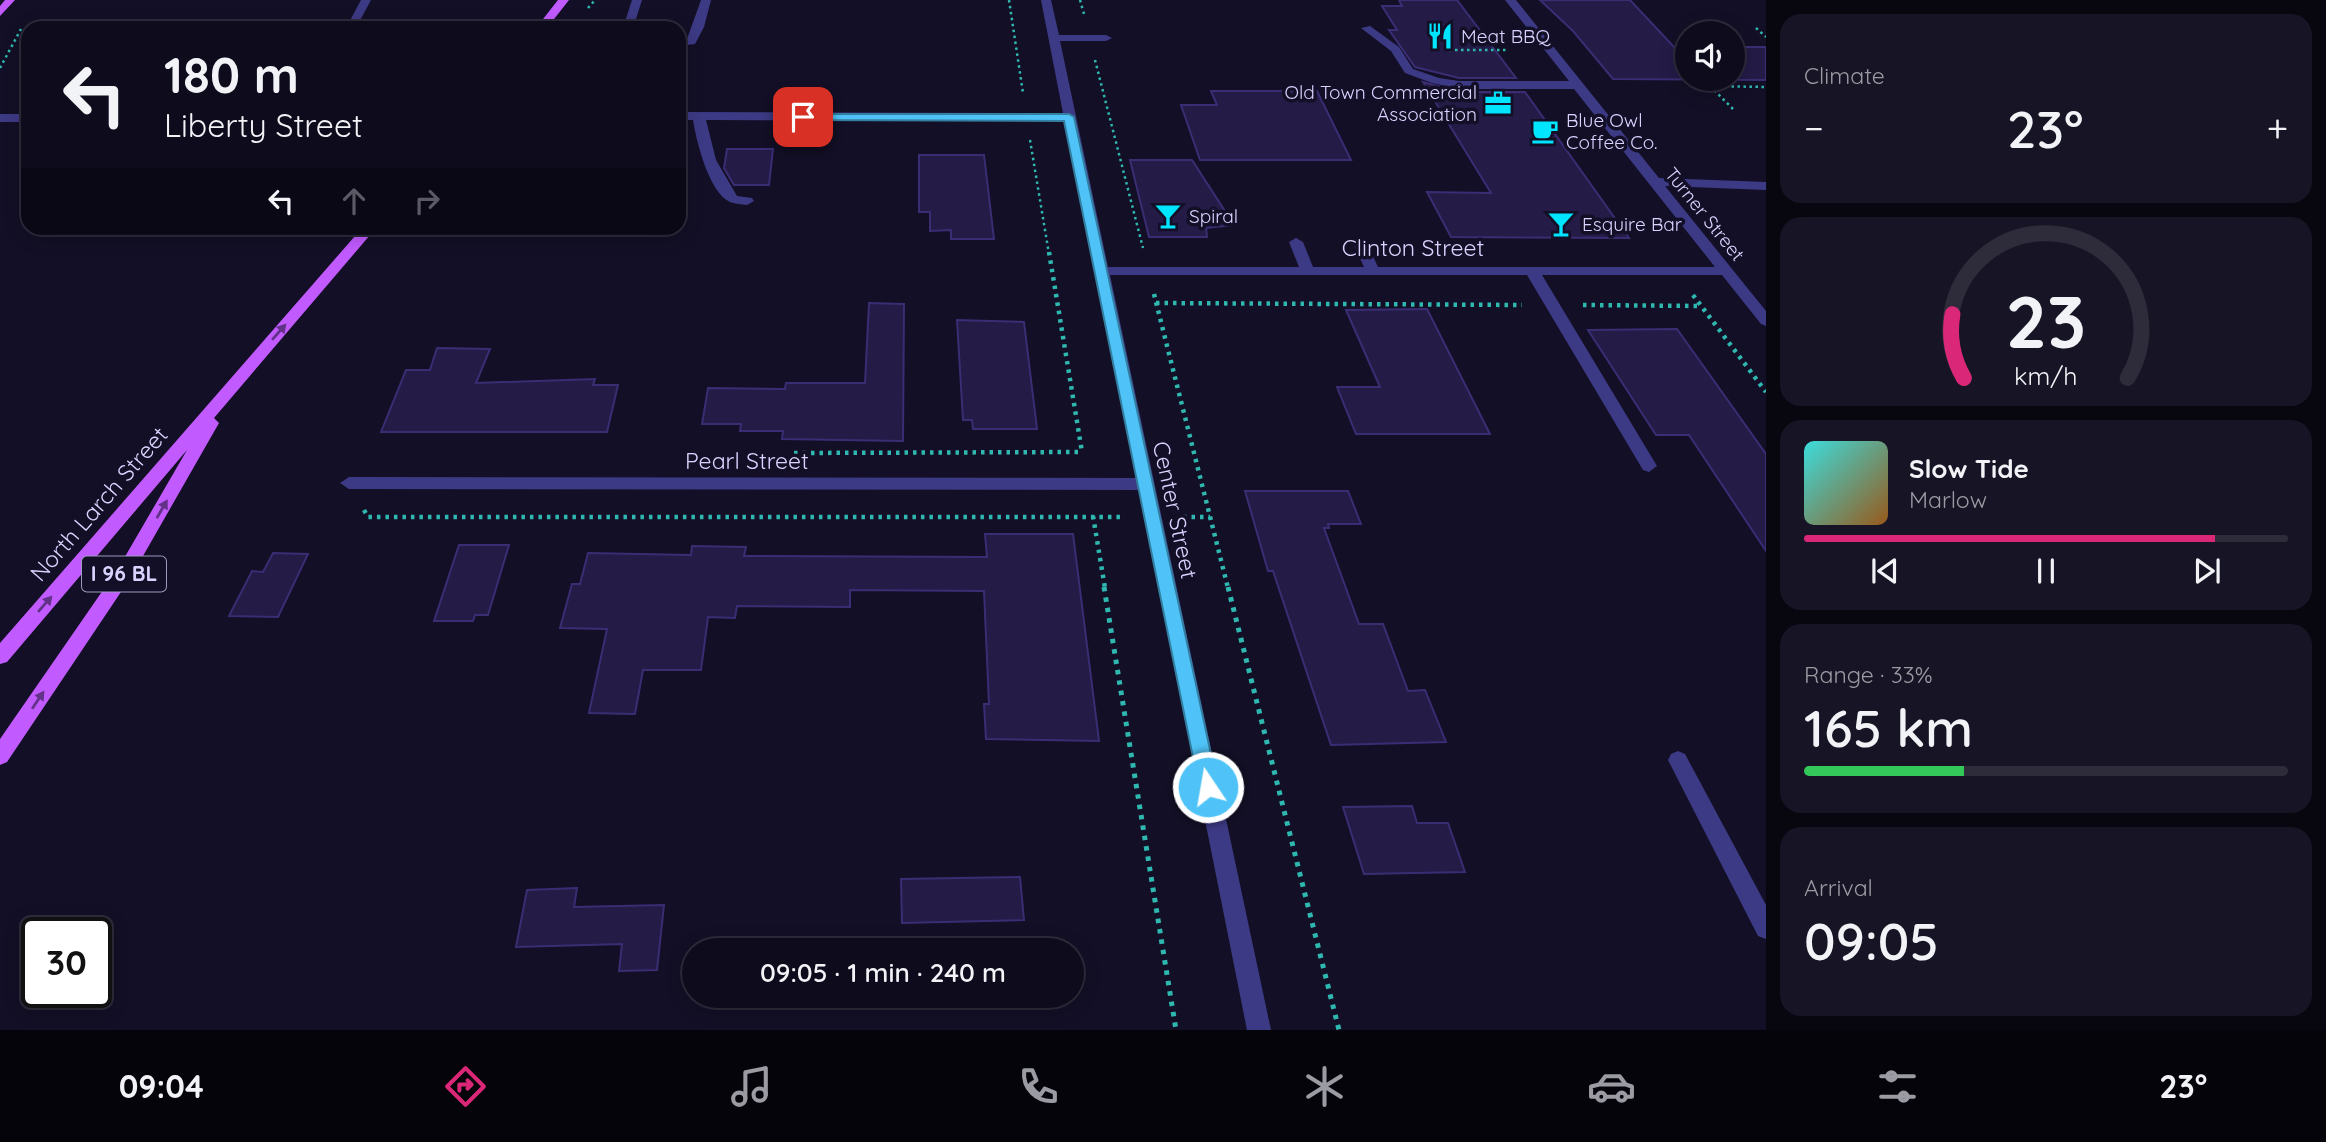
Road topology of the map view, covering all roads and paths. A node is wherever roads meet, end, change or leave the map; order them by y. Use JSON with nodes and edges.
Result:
{"nodes":[{"id":1,"x":10,"y":0,"type":"edge"},
{"id":2,"x":366,"y":0,"type":"edge"},
{"id":3,"x":564,"y":0,"type":"edge"},
{"id":4,"x":637,"y":0,"type":"edge"},
{"id":5,"x":706,"y":0,"type":"edge"},
{"id":6,"x":1009,"y":0,"type":"edge"},
{"id":7,"x":1046,"y":0,"type":"edge"},
{"id":8,"x":1080,"y":0,"type":"edge"},
{"id":9,"x":1510,"y":0,"type":"edge"},
{"id":10,"x":0,"y":13,"type":"edge"},
{"id":11,"x":355,"y":21,"type":"edge"},
{"id":12,"x":547,"y":21,"type":"edge"},
{"id":13,"x":630,"y":21,"type":"edge"},
{"id":14,"x":1366,"y":28,"type":"dead end"},
{"id":15,"x":1756,"y":28,"type":"dead end"},
{"id":16,"x":21,"y":30,"type":"edge"},
{"id":17,"x":1766,"y":37,"type":"edge"},
{"id":18,"x":1053,"y":38,"type":"junction"},
{"id":19,"x":1090,"y":38,"type":"junction"},
{"id":20,"x":1106,"y":38,"type":"dead end"},
{"id":21,"x":686,"y":42,"type":"edge"},
{"id":22,"x":1492,"y":43,"type":"dead end"},
{"id":23,"x":1501,"y":43,"type":"dead end"},
{"id":24,"x":1449,"y":50,"type":"dead end"},
{"id":25,"x":1506,"y":50,"type":"dead end"},
{"id":26,"x":0,"y":68,"type":"edge"},
{"id":27,"x":1578,"y":85,"type":"junction"},
{"id":28,"x":1766,"y":86,"type":"edge"},
{"id":29,"x":1733,"y":110,"type":"dead end"},
{"id":30,"x":686,"y":116,"type":"edge"},
{"id":31,"x":699,"y":116,"type":"junction"},
{"id":32,"x":1026,"y":117,"type":"junction"},
{"id":33,"x":1069,"y":117,"type":"junction"},
{"id":34,"x":0,"y":118,"type":"edge"},
{"id":35,"x":21,"y":118,"type":"edge"},
{"id":36,"x":1654,"y":182,"type":"junction"},
{"id":37,"x":1766,"y":186,"type":"edge"},
{"id":38,"x":747,"y":201,"type":"dead end"},
{"id":39,"x":363,"y":235,"type":"edge"},
{"id":40,"x":1359,"y":241,"type":"dead end"},
{"id":41,"x":1296,"y":242,"type":"dead end"},
{"id":42,"x":1100,"y":271,"type":"junction"},
{"id":43,"x":1148,"y":271,"type":"junction"},
{"id":44,"x":1308,"y":271,"type":"junction"},
{"id":45,"x":1373,"y":271,"type":"junction"},
{"id":46,"x":1532,"y":271,"type":"junction"},
{"id":47,"x":1727,"y":271,"type":"junction"},
{"id":48,"x":1690,"y":290,"type":"dead end"},
{"id":49,"x":1156,"y":303,"type":"junction"},
{"id":50,"x":1552,"y":305,"type":"junction"},
{"id":51,"x":1702,"y":306,"type":"junction"},
{"id":52,"x":1766,"y":321,"type":"edge"},
{"id":53,"x":234,"y":384,"type":"junction"},
{"id":54,"x":1766,"y":392,"type":"edge"},
{"id":55,"x":1649,"y":466,"type":"dead end"},
{"id":56,"x":349,"y":483,"type":"dead end"},
{"id":57,"x":1088,"y":484,"type":"junction"},
{"id":58,"x":1145,"y":484,"type":"junction"},
{"id":59,"x":0,"y":656,"type":"edge"},
{"id":60,"x":0,"y":756,"type":"edge"},
{"id":61,"x":1678,"y":760,"type":"dead end"},
{"id":62,"x":1766,"y":928,"type":"edge"},
{"id":63,"x":1176,"y":1030,"type":"edge"},
{"id":64,"x":1259,"y":1030,"type":"edge"},
{"id":65,"x":1339,"y":1030,"type":"edge"}],
"edges":[{"from":1,"to":10,"type":"main road"},
{"from":2,"to":11,"type":"street"},
{"from":3,"to":12,"type":"main road"},
{"from":4,"to":13,"type":"street"},
{"from":5,"to":21,"type":"street"},
{"from":6,"to":32,"type":"path"},
{"from":7,"to":18,"type":"street","name":"Center Street"},
{"from":8,"to":19,"type":"path"},
{"from":9,"to":27,"type":"street","name":"Turner Street"},
{"from":14,"to":27,"type":"street"},
{"from":15,"to":17,"type":"path"},
{"from":16,"to":26,"type":"path"},
{"from":18,"to":19,"type":"street"},
{"from":18,"to":33,"type":"street","name":"Center Street"},
{"from":19,"to":20,"type":"street"},
{"from":19,"to":43,"type":"path"},
{"from":22,"to":23,"type":"path"},
{"from":24,"to":25,"type":"path"},
{"from":27,"to":36,"type":"street","name":"Turner Street"},
{"from":28,"to":29,"type":"path"},
{"from":30,"to":31,"type":"street"},
{"from":31,"to":32,"type":"street"},
{"from":31,"to":38,"type":"street"},
{"from":32,"to":33,"type":"street"},
{"from":32,"to":57,"type":"path"},
{"from":33,"to":42,"type":"street","name":"Center Street"},
{"from":34,"to":35,"type":"street"},
{"from":36,"to":37,"type":"street"},
{"from":36,"to":47,"type":"street","name":"Turner Street"},
{"from":53,"to":39,"type":"main road","number":"I 96 BL","one_way":true},
{"from":40,"to":45,"type":"street"},
{"from":41,"to":44,"type":"street"},
{"from":42,"to":43,"type":"street","name":"Clinton Street"},
{"from":42,"to":58,"type":"street","name":"Center Street"},
{"from":43,"to":44,"type":"street","name":"Clinton Street"},
{"from":43,"to":49,"type":"path"},
{"from":44,"to":45,"type":"street","name":"Clinton Street"},
{"from":45,"to":46,"type":"street","name":"Clinton Street"},
{"from":46,"to":47,"type":"street","name":"Clinton Street"},
{"from":46,"to":50,"type":"street"},
{"from":47,"to":52,"type":"street","name":"Turner Street"},
{"from":48,"to":51,"type":"path"},
{"from":49,"to":50,"type":"path"},
{"from":49,"to":65,"type":"path"},
{"from":50,"to":51,"type":"path"},
{"from":50,"to":55,"type":"street"},
{"from":51,"to":54,"type":"path"},
{"from":59,"to":53,"type":"main road","name":"North Larch Street","one_way":true},
{"from":60,"to":53,"type":"main road","number":"I 96 BL","one_way":true},
{"from":56,"to":57,"type":"street","name":"Pearl Street"},
{"from":57,"to":58,"type":"street","name":"Pearl Street"},
{"from":57,"to":63,"type":"path"},
{"from":58,"to":64,"type":"street","name":"Center Street"},
{"from":61,"to":62,"type":"street"}]}
